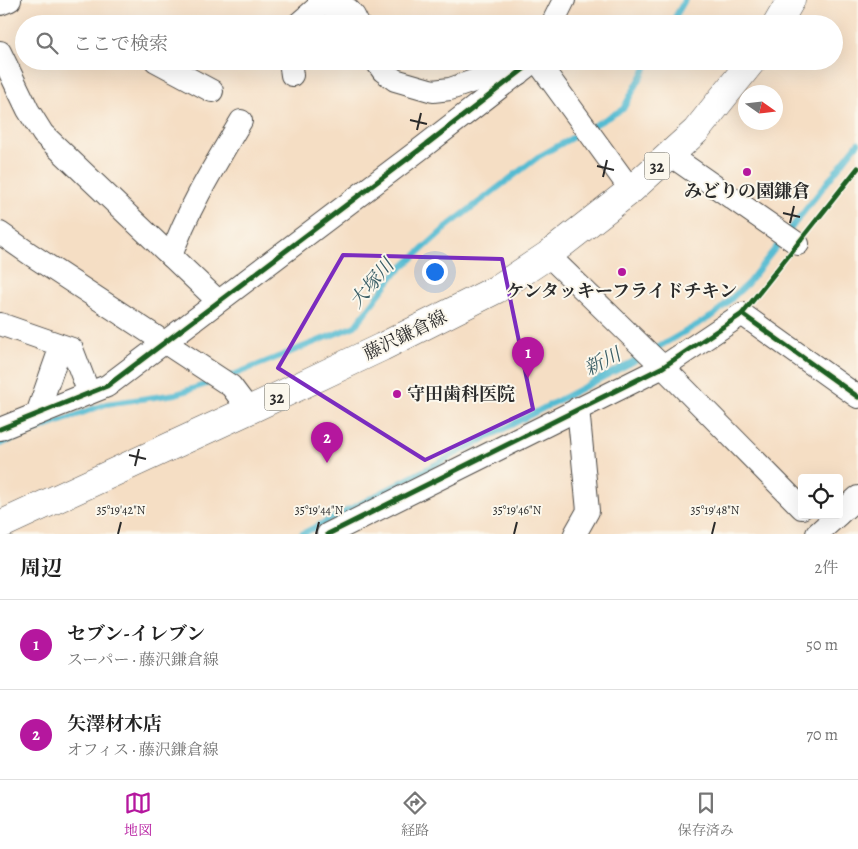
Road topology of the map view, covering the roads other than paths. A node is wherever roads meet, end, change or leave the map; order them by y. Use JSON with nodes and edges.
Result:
{"nodes":[{"id":1,"x":10,"y":0,"type":"edge"},
{"id":2,"x":564,"y":0,"type":"edge"},
{"id":3,"x":791,"y":0,"type":"edge"},
{"id":4,"x":320,"y":2,"type":"edge"},
{"id":5,"x":0,"y":4,"type":"edge"},
{"id":6,"x":307,"y":15,"type":"edge"},
{"id":7,"x":352,"y":15,"type":"edge"},
{"id":8,"x":556,"y":15,"type":"edge"},
{"id":9,"x":782,"y":15,"type":"edge"},
{"id":10,"x":2,"y":60,"type":"edge"},
{"id":11,"x":178,"y":70,"type":"edge"},
{"id":12,"x":382,"y":70,"type":"edge"},
{"id":13,"x":513,"y":70,"type":"edge"},
{"id":14,"x":524,"y":70,"type":"edge"},
{"id":15,"x":532,"y":70,"type":"edge"},
{"id":16,"x":745,"y":70,"type":"edge"},
{"id":17,"x":212,"y":91,"type":"dead end"},
{"id":18,"x":241,"y":121,"type":"dead end"},
{"id":19,"x":671,"y":153,"type":"junction"},
{"id":20,"x":631,"y":190,"type":"junction"},
{"id":21,"x":0,"y":232,"type":"edge"},
{"id":22,"x":795,"y":242,"type":"dead end"},
{"id":23,"x":548,"y":255,"type":"junction"},
{"id":24,"x":171,"y":256,"type":"junction"},
{"id":25,"x":218,"y":301,"type":"junction"},
{"id":26,"x":0,"y":324,"type":"edge"},
{"id":27,"x":163,"y":343,"type":"junction"},
{"id":28,"x":61,"y":346,"type":"junction"},
{"id":29,"x":663,"y":367,"type":"junction"},
{"id":30,"x":89,"y":393,"type":"junction"},
{"id":31,"x":858,"y":396,"type":"edge"},
{"id":32,"x":578,"y":408,"type":"junction"},
{"id":33,"x":249,"y":410,"type":"junction"},
{"id":34,"x":37,"y":414,"type":"junction"},
{"id":35,"x":0,"y":429,"type":"edge"},
{"id":36,"x":858,"y":497,"type":"edge"},
{"id":37,"x":798,"y":504,"type":"edge"},
{"id":38,"x":826,"y":524,"type":"edge"},
{"id":39,"x":0,"y":525,"type":"edge"},
{"id":40,"x":328,"y":534,"type":"edge"},
{"id":41,"x":575,"y":534,"type":"edge"}],
"edges":[{"from":1,"to":5,"type":"street"},
{"from":2,"to":8,"type":"street"},
{"from":3,"to":9,"type":"main road"},
{"from":4,"to":6,"type":"street"},
{"from":4,"to":7,"type":"street"},
{"from":10,"to":24,"type":"street"},
{"from":11,"to":17,"type":"street"},
{"from":12,"to":13,"type":"street"},
{"from":14,"to":25,"type":"street"},
{"from":15,"to":20,"type":"street"},
{"from":16,"to":19,"type":"main road","name":"藤沢鎌倉線","number":"32"},
{"from":18,"to":24,"type":"street"},
{"from":19,"to":20,"type":"main road","name":"藤沢鎌倉線","number":"32"},
{"from":19,"to":22,"type":"street"},
{"from":20,"to":23,"type":"main road","name":"藤沢鎌倉線","number":"32"},
{"from":21,"to":27,"type":"street"},
{"from":23,"to":29,"type":"street"},
{"from":23,"to":33,"type":"main road","name":"藤沢鎌倉線","number":"32"},
{"from":24,"to":25,"type":"street"},
{"from":25,"to":27,"type":"street"},
{"from":26,"to":28,"type":"street"},
{"from":27,"to":30,"type":"street"},
{"from":27,"to":33,"type":"street"},
{"from":28,"to":30,"type":"street"},
{"from":28,"to":34,"type":"street"},
{"from":29,"to":31,"type":"street"},
{"from":29,"to":32,"type":"street"},
{"from":29,"to":37,"type":"street"},
{"from":30,"to":34,"type":"street"},
{"from":32,"to":40,"type":"street"},
{"from":32,"to":41,"type":"street"},
{"from":33,"to":39,"type":"main road","name":"藤沢鎌倉線","number":"32"},
{"from":34,"to":35,"type":"street"},
{"from":36,"to":38,"type":"street"}]}
